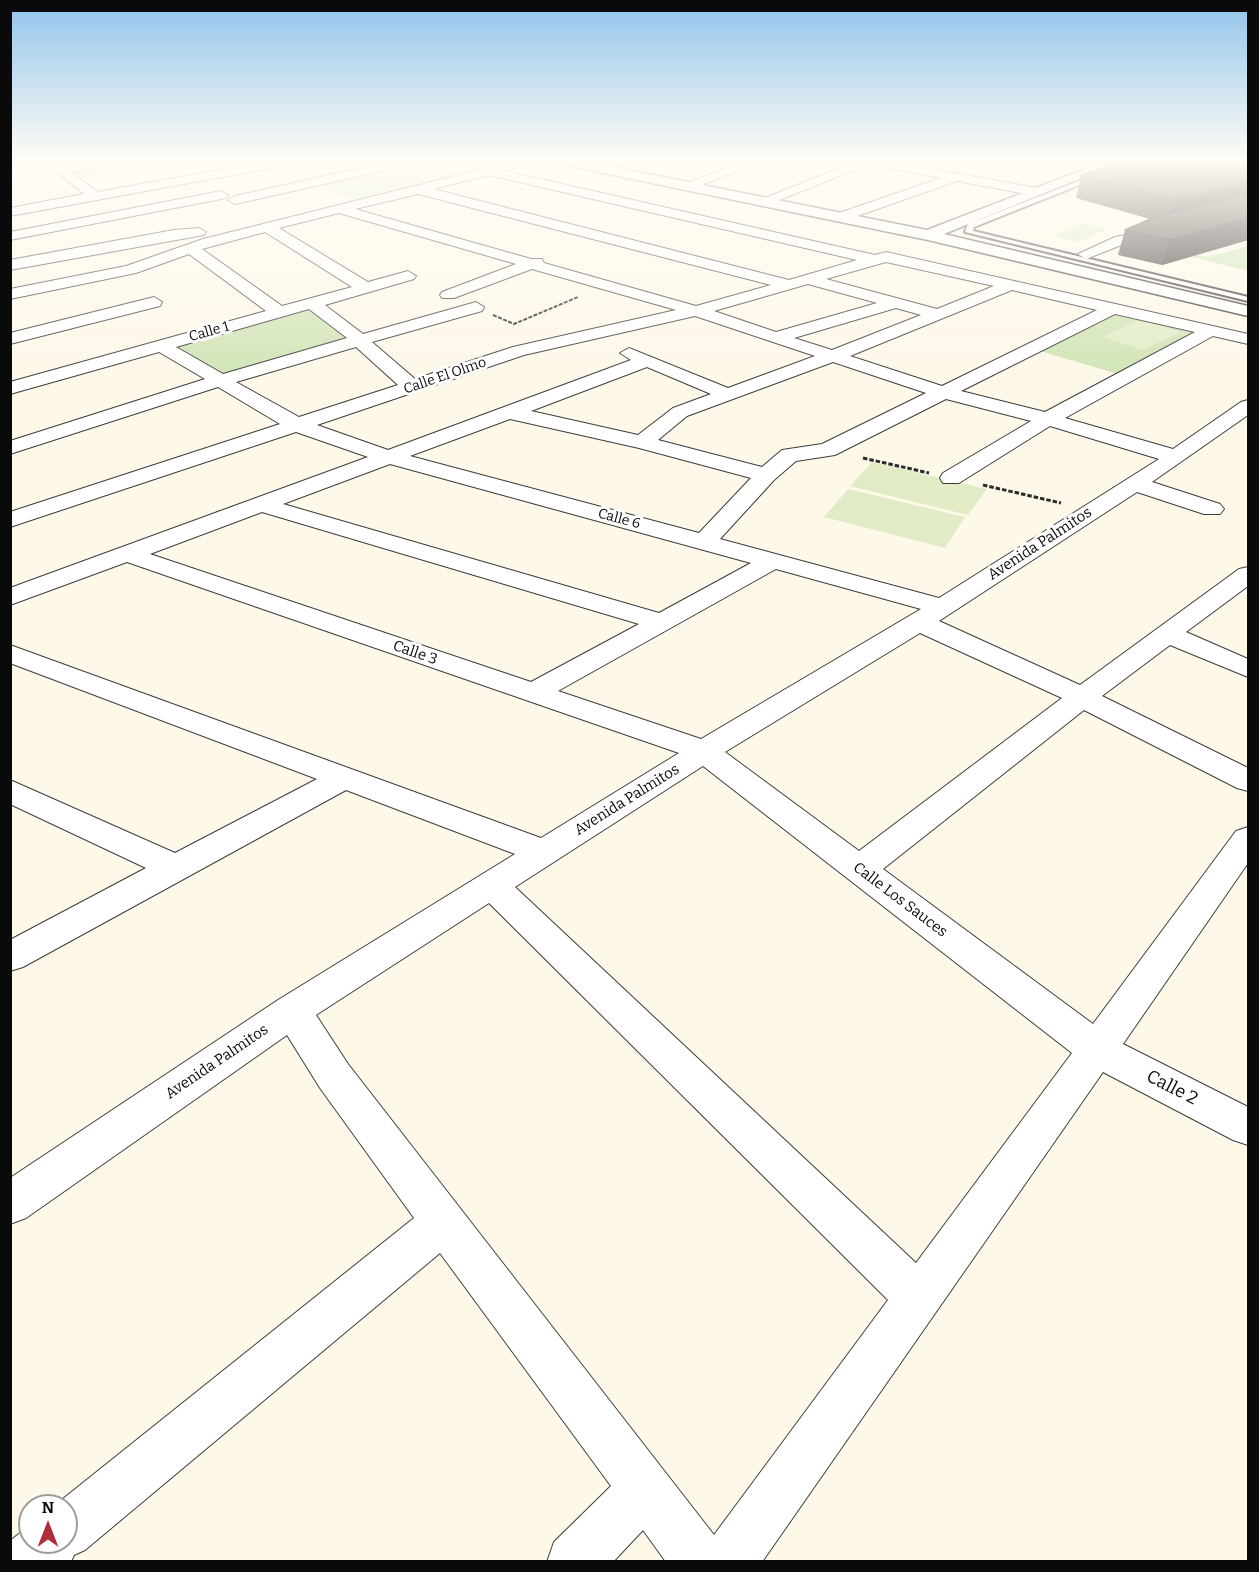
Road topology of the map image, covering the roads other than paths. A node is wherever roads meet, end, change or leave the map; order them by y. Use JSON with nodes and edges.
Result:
{"nodes":[{"id":1,"x":167,"y":235,"type":"edge"},
{"id":2,"x":235,"y":235,"type":"edge"},
{"id":3,"x":291,"y":235,"type":"edge"},
{"id":4,"x":430,"y":235,"type":"edge"},
{"id":5,"x":593,"y":235,"type":"edge"},
{"id":6,"x":603,"y":235,"type":"edge"},
{"id":7,"x":777,"y":235,"type":"edge"},
{"id":8,"x":930,"y":235,"type":"edge"},
{"id":9,"x":980,"y":235,"type":"edge"},
{"id":10,"x":1145,"y":235,"type":"edge"},
{"id":11,"x":11,"y":236,"type":"edge"},
{"id":12,"x":599,"y":237,"type":"junction"},
{"id":13,"x":580,"y":245,"type":"dead end"},
{"id":14,"x":190,"y":248,"type":"junction"},
{"id":15,"x":1033,"y":249,"type":"junction"},
{"id":16,"x":560,"y":252,"type":"dead end"},
{"id":17,"x":1086,"y":254,"type":"junction"},
{"id":18,"x":881,"y":258,"type":"junction"},
{"id":19,"x":34,"y":260,"type":"junction"},
{"id":20,"x":10,"y":264,"type":"edge"},
{"id":21,"x":531,"y":264,"type":"junction"},
{"id":22,"x":1128,"y":270,"type":"junction"},
{"id":23,"x":119,"y":272,"type":"junction"},
{"id":24,"x":408,"y":276,"type":"dead end"},
{"id":25,"x":807,"y":279,"type":"junction"},
{"id":26,"x":59,"y":284,"type":"junction"},
{"id":27,"x":788,"y":284,"type":"junction"},
{"id":28,"x":1011,"y":285,"type":"junction"},
{"id":29,"x":367,"y":288,"type":"junction"},
{"id":30,"x":10,"y":294,"type":"edge"},
{"id":31,"x":448,"y":295,"type":"dead end"},
{"id":32,"x":1248,"y":298,"type":"edge"},
{"id":33,"x":154,"y":302,"type":"junction"},
{"id":34,"x":896,"y":303,"type":"junction"},
{"id":35,"x":313,"y":304,"type":"junction"},
{"id":36,"x":476,"y":307,"type":"dead end"},
{"id":37,"x":1114,"y":308,"type":"junction"},
{"id":38,"x":696,"y":311,"type":"junction"},
{"id":39,"x":1248,"y":311,"type":"edge"},
{"id":40,"x":279,"y":313,"type":"junction"},
{"id":41,"x":937,"y":314,"type":"junction"},
{"id":42,"x":1202,"y":335,"type":"junction"},
{"id":43,"x":586,"y":336,"type":"junction"},
{"id":44,"x":194,"y":337,"type":"junction"},
{"id":45,"x":777,"y":338,"type":"junction"},
{"id":46,"x":10,"y":339,"type":"edge"},
{"id":47,"x":1248,"y":339,"type":"edge"},
{"id":48,"x":360,"y":340,"type":"junction"},
{"id":49,"x":162,"y":346,"type":"junction"},
{"id":50,"x":1248,"y":353,"type":"edge"},
{"id":51,"x":833,"y":356,"type":"junction"},
{"id":52,"x":647,"y":361,"type":"junction"},
{"id":53,"x":221,"y":380,"type":"junction"},
{"id":54,"x":412,"y":387,"type":"junction"},
{"id":55,"x":10,"y":388,"type":"edge"},
{"id":56,"x":942,"y":392,"type":"junction"},
{"id":57,"x":726,"y":394,"type":"junction"},
{"id":58,"x":1248,"y":406,"type":"edge"},
{"id":59,"x":508,"y":412,"type":"junction"},
{"id":60,"x":1048,"y":419,"type":"junction"},
{"id":61,"x":297,"y":425,"type":"junction"},
{"id":62,"x":642,"y":442,"type":"junction"},
{"id":63,"x":10,"y":448,"type":"edge"},
{"id":64,"x":386,"y":456,"type":"junction"},
{"id":65,"x":1176,"y":457,"type":"junction"},
{"id":66,"x":766,"y":475,"type":"junction"},
{"id":67,"x":951,"y":478,"type":"dead end"},
{"id":68,"x":1134,"y":483,"type":"junction"},
{"id":69,"x":260,"y":504,"type":"junction"},
{"id":70,"x":1212,"y":508,"type":"dead end"},
{"id":71,"x":10,"y":520,"type":"edge"},
{"id":72,"x":704,"y":542,"type":"junction"},
{"id":73,"x":127,"y":554,"type":"junction"},
{"id":74,"x":774,"y":560,"type":"junction"},
{"id":75,"x":1248,"y":574,"type":"edge"},
{"id":76,"x":10,"y":597,"type":"edge"},
{"id":77,"x":931,"y":614,"type":"junction"},
{"id":78,"x":662,"y":622,"type":"junction"},
{"id":79,"x":1167,"y":634,"type":"junction"},
{"id":80,"x":10,"y":652,"type":"edge"},
{"id":81,"x":1248,"y":669,"type":"edge"},
{"id":82,"x":532,"y":693,"type":"junction"},
{"id":83,"x":1082,"y":696,"type":"junction"},
{"id":84,"x":704,"y":751,"type":"junction"},
{"id":85,"x":345,"y":777,"type":"junction"},
{"id":86,"x":1248,"y":781,"type":"edge"},
{"id":87,"x":10,"y":791,"type":"edge"},
{"id":88,"x":1248,"y":839,"type":"edge"},
{"id":89,"x":545,"y":852,"type":"junction"},
{"id":90,"x":176,"y":868,"type":"junction"},
{"id":91,"x":859,"y":869,"type":"junction"},
{"id":92,"x":492,"y":885,"type":"junction"},
{"id":93,"x":10,"y":957,"type":"edge"},
{"id":94,"x":292,"y":1011,"type":"junction"},
{"id":95,"x":1096,"y":1049,"type":"junction"},
{"id":96,"x":1248,"y":1127,"type":"edge"},
{"id":97,"x":10,"y":1203,"type":"edge"},
{"id":98,"x":444,"y":1222,"type":"junction"},
{"id":99,"x":917,"y":1296,"type":"junction"},
{"id":100,"x":645,"y":1490,"type":"junction"},
{"id":101,"x":78,"y":1521,"type":"edge"},
{"id":102,"x":574,"y":1562,"type":"edge"},
{"id":103,"x":700,"y":1562,"type":"edge"},
{"id":104,"x":728,"y":1562,"type":"edge"}],
"edges":[{"from":1,"to":19,"type":"street"},
{"from":2,"to":14,"type":"street"},
{"from":3,"to":29,"type":"street"},
{"from":4,"to":21,"type":"street"},
{"from":5,"to":12,"type":"street"},
{"from":6,"to":12,"type":"street"},
{"from":7,"to":18,"type":"street"},
{"from":8,"to":39,"type":"street"},
{"from":9,"to":15,"type":"lane"},
{"from":10,"to":17,"type":"street"},
{"from":11,"to":19,"type":"street"},
{"from":12,"to":13,"type":"street"},
{"from":12,"to":27,"type":"street"},
{"from":14,"to":23,"type":"street"},
{"from":14,"to":40,"type":"street"},
{"from":15,"to":17,"type":"lane"},
{"from":15,"to":22,"type":"lane"},
{"from":16,"to":21,"type":"street"},
{"from":17,"to":22,"type":"lane"},
{"from":18,"to":25,"type":"street","name":"Calle El Olmo"},
{"from":18,"to":28,"type":"street"},
{"from":19,"to":20,"type":"street"},
{"from":19,"to":26,"type":"street"},
{"from":21,"to":31,"type":"street"},
{"from":21,"to":38,"type":"street"},
{"from":22,"to":32,"type":"lane"},
{"from":23,"to":26,"type":"street"},
{"from":23,"to":33,"type":"street"},
{"from":24,"to":29,"type":"street","name":"Calle 1"},
{"from":25,"to":27,"type":"street","name":"Calle El Olmo"},
{"from":25,"to":34,"type":"street"},
{"from":26,"to":30,"type":"street"},
{"from":27,"to":38,"type":"street","name":"Calle El Olmo"},
{"from":28,"to":37,"type":"street"},
{"from":28,"to":41,"type":"street"},
{"from":29,"to":35,"type":"street","name":"Calle 1"},
{"from":33,"to":44,"type":"street"},
{"from":33,"to":46,"type":"street"},
{"from":34,"to":41,"type":"street"},
{"from":34,"to":45,"type":"street"},
{"from":35,"to":40,"type":"street","name":"Calle 1"},
{"from":35,"to":48,"type":"street"},
{"from":36,"to":48,"type":"street"},
{"from":37,"to":42,"type":"street"},
{"from":37,"to":56,"type":"street"},
{"from":38,"to":43,"type":"street","name":"Calle El Olmo"},
{"from":38,"to":45,"type":"street"},
{"from":40,"to":44,"type":"street","name":"Calle 1"},
{"from":41,"to":51,"type":"street"},
{"from":42,"to":47,"type":"street"},
{"from":42,"to":50,"type":"street"},
{"from":42,"to":60,"type":"street"},
{"from":43,"to":52,"type":"street"},
{"from":43,"to":54,"type":"street","name":"Calle El Olmo"},
{"from":44,"to":49,"type":"street","name":"Calle 1"},
{"from":45,"to":51,"type":"street"},
{"from":48,"to":53,"type":"street"},
{"from":48,"to":54,"type":"street"},
{"from":49,"to":53,"type":"street","name":"Calle 6"},
{"from":49,"to":55,"type":"street","name":"Calle 1"},
{"from":51,"to":56,"type":"street"},
{"from":51,"to":57,"type":"street"},
{"from":52,"to":57,"type":"street"},
{"from":52,"to":59,"type":"street"},
{"from":53,"to":61,"type":"street","name":"Calle 6"},
{"from":53,"to":63,"type":"street"},
{"from":54,"to":61,"type":"street","name":"Calle El Olmo"},
{"from":56,"to":60,"type":"street"},
{"from":56,"to":66,"type":"street"},
{"from":57,"to":62,"type":"street"},
{"from":58,"to":65,"type":"street","name":"Avenida Palmitos"},
{"from":59,"to":62,"type":"street"},
{"from":59,"to":64,"type":"street"},
{"from":60,"to":65,"type":"street"},
{"from":60,"to":67,"type":"street"},
{"from":61,"to":64,"type":"street","name":"Calle 6"},
{"from":61,"to":71,"type":"street","name":"Calle El Olmo"},
{"from":62,"to":66,"type":"street"},
{"from":64,"to":69,"type":"street"},
{"from":64,"to":72,"type":"street","name":"Calle 6"},
{"from":65,"to":68,"type":"street","name":"Avenida Palmitos"},
{"from":66,"to":72,"type":"street"},
{"from":68,"to":70,"type":"street"},
{"from":68,"to":77,"type":"street","name":"Avenida Palmitos"},
{"from":69,"to":73,"type":"street"},
{"from":69,"to":78,"type":"street"},
{"from":72,"to":74,"type":"street","name":"Calle 6"},
{"from":73,"to":76,"type":"street"},
{"from":73,"to":82,"type":"street","name":"Calle 3"},
{"from":74,"to":77,"type":"street","name":"Calle 6"},
{"from":74,"to":78,"type":"street"},
{"from":75,"to":79,"type":"street"},
{"from":77,"to":83,"type":"street","name":"Calle 6"},
{"from":77,"to":84,"type":"street","name":"Avenida Palmitos"},
{"from":78,"to":82,"type":"street"},
{"from":79,"to":81,"type":"street"},
{"from":79,"to":83,"type":"street"},
{"from":80,"to":85,"type":"street"},
{"from":82,"to":84,"type":"street","name":"Calle 3"},
{"from":83,"to":86,"type":"street","name":"Calle 6"},
{"from":83,"to":91,"type":"street"},
{"from":84,"to":89,"type":"street","name":"Avenida Palmitos"},
{"from":84,"to":91,"type":"street","name":"Calle Los Sauces"},
{"from":85,"to":89,"type":"street"},
{"from":85,"to":90,"type":"street"},
{"from":87,"to":90,"type":"street"},
{"from":88,"to":95,"type":"street"},
{"from":89,"to":92,"type":"street","name":"Avenida Palmitos"},
{"from":90,"to":93,"type":"street"},
{"from":91,"to":95,"type":"street","name":"Calle Los Sauces"},
{"from":92,"to":94,"type":"street","name":"Avenida Palmitos"},
{"from":92,"to":99,"type":"street"},
{"from":94,"to":97,"type":"street","name":"Avenida Palmitos"},
{"from":94,"to":98,"type":"street"},
{"from":95,"to":96,"type":"street","name":"Calle 2"},
{"from":95,"to":99,"type":"street"},
{"from":98,"to":100,"type":"street"},
{"from":98,"to":101,"type":"street"},
{"from":99,"to":104,"type":"street"},
{"from":100,"to":102,"type":"street"},
{"from":100,"to":103,"type":"street"}]}
